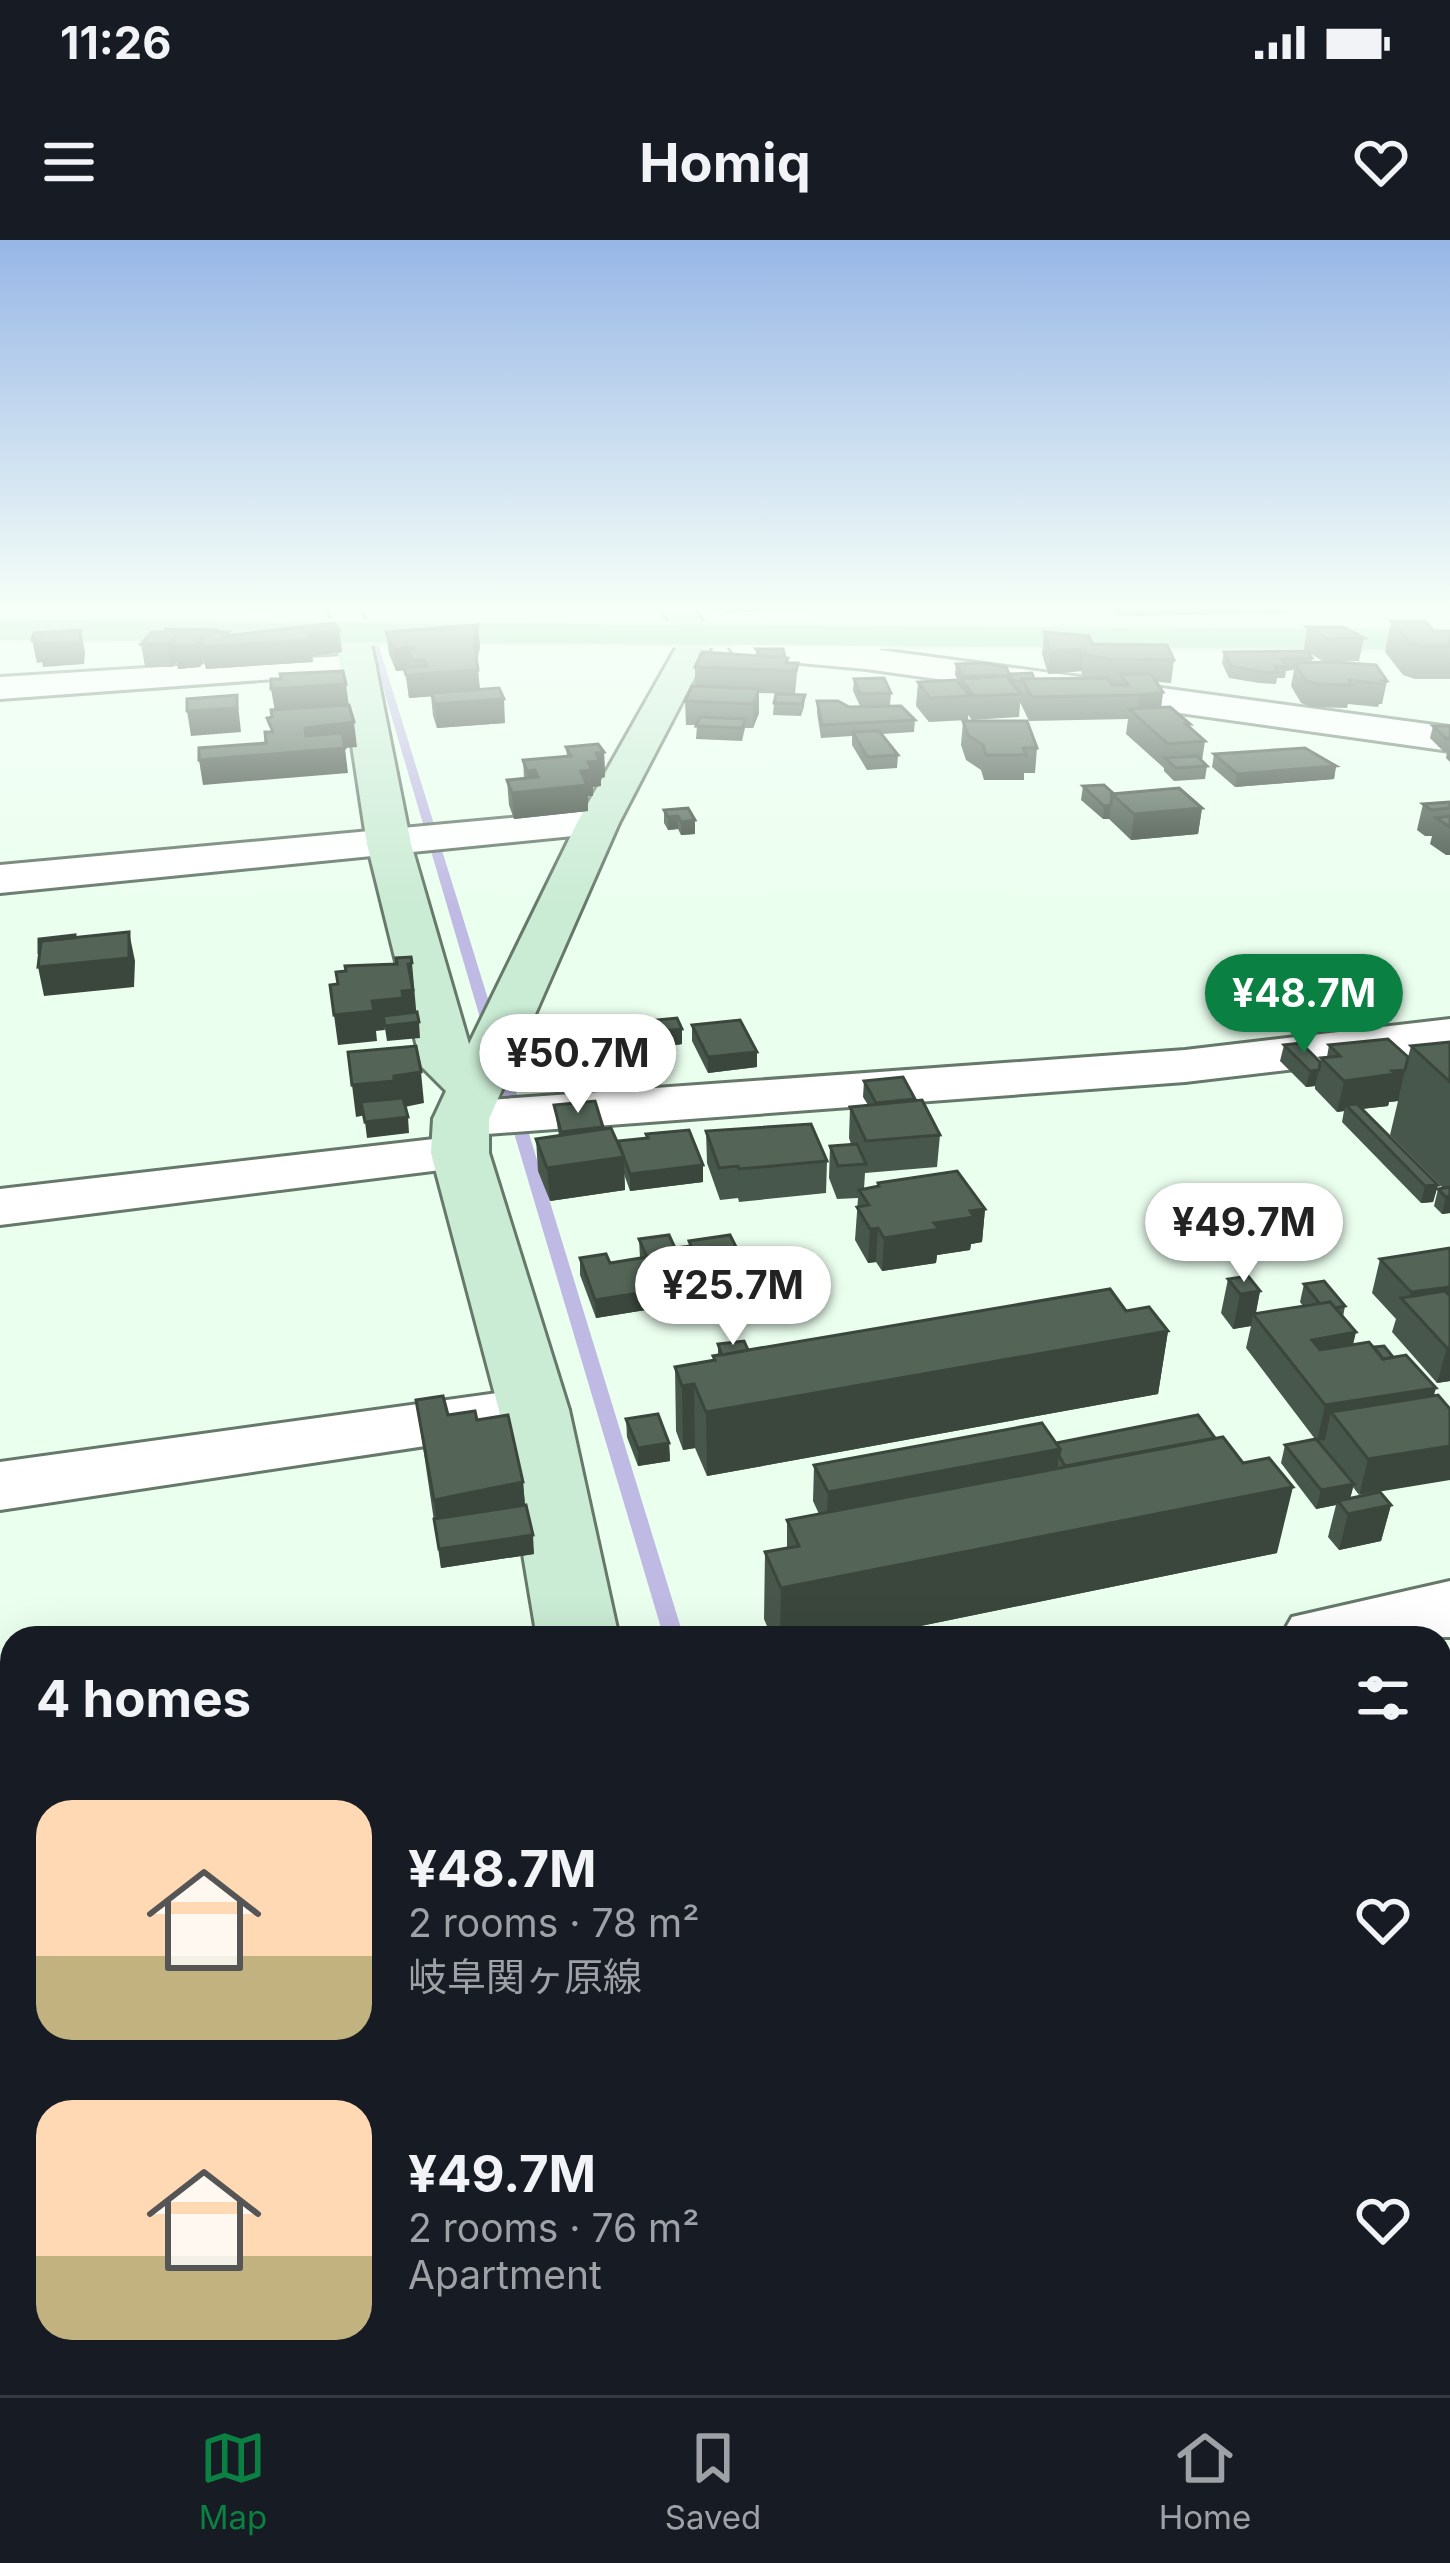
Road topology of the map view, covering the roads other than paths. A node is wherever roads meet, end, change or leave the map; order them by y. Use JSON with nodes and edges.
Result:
{"nodes":[{"id":1,"x":364,"y":707,"type":"edge"},
{"id":2,"x":661,"y":707,"type":"edge"},
{"id":3,"x":1240,"y":707,"type":"edge"},
{"id":4,"x":1450,"y":739,"type":"edge"},
{"id":5,"x":598,"y":823,"type":"junction"},
{"id":6,"x":389,"y":844,"type":"junction"},
{"id":7,"x":0,"y":879,"type":"edge"},
{"id":8,"x":1450,"y":1035,"type":"edge"},
{"id":9,"x":464,"y":1119,"type":"junction"},
{"id":10,"x":0,"y":1207,"type":"edge"},
{"id":11,"x":534,"y":1410,"type":"junction"},
{"id":12,"x":0,"y":1486,"type":"edge"},
{"id":13,"x":1450,"y":1609,"type":"edge"},
{"id":14,"x":576,"y":1626,"type":"edge"},
{"id":15,"x":1374,"y":1626,"type":"edge"}],
"edges":[{"from":1,"to":6,"type":"street"},
{"from":2,"to":5,"type":"street"},
{"from":3,"to":4,"type":"street"},
{"from":5,"to":6,"type":"street"},
{"from":5,"to":9,"type":"street"},
{"from":6,"to":7,"type":"street"},
{"from":6,"to":9,"type":"street"},
{"from":8,"to":9,"type":"street"},
{"from":9,"to":10,"type":"street"},
{"from":9,"to":11,"type":"street"},
{"from":11,"to":12,"type":"street"},
{"from":11,"to":14,"type":"street"},
{"from":13,"to":15,"type":"street"}]}
